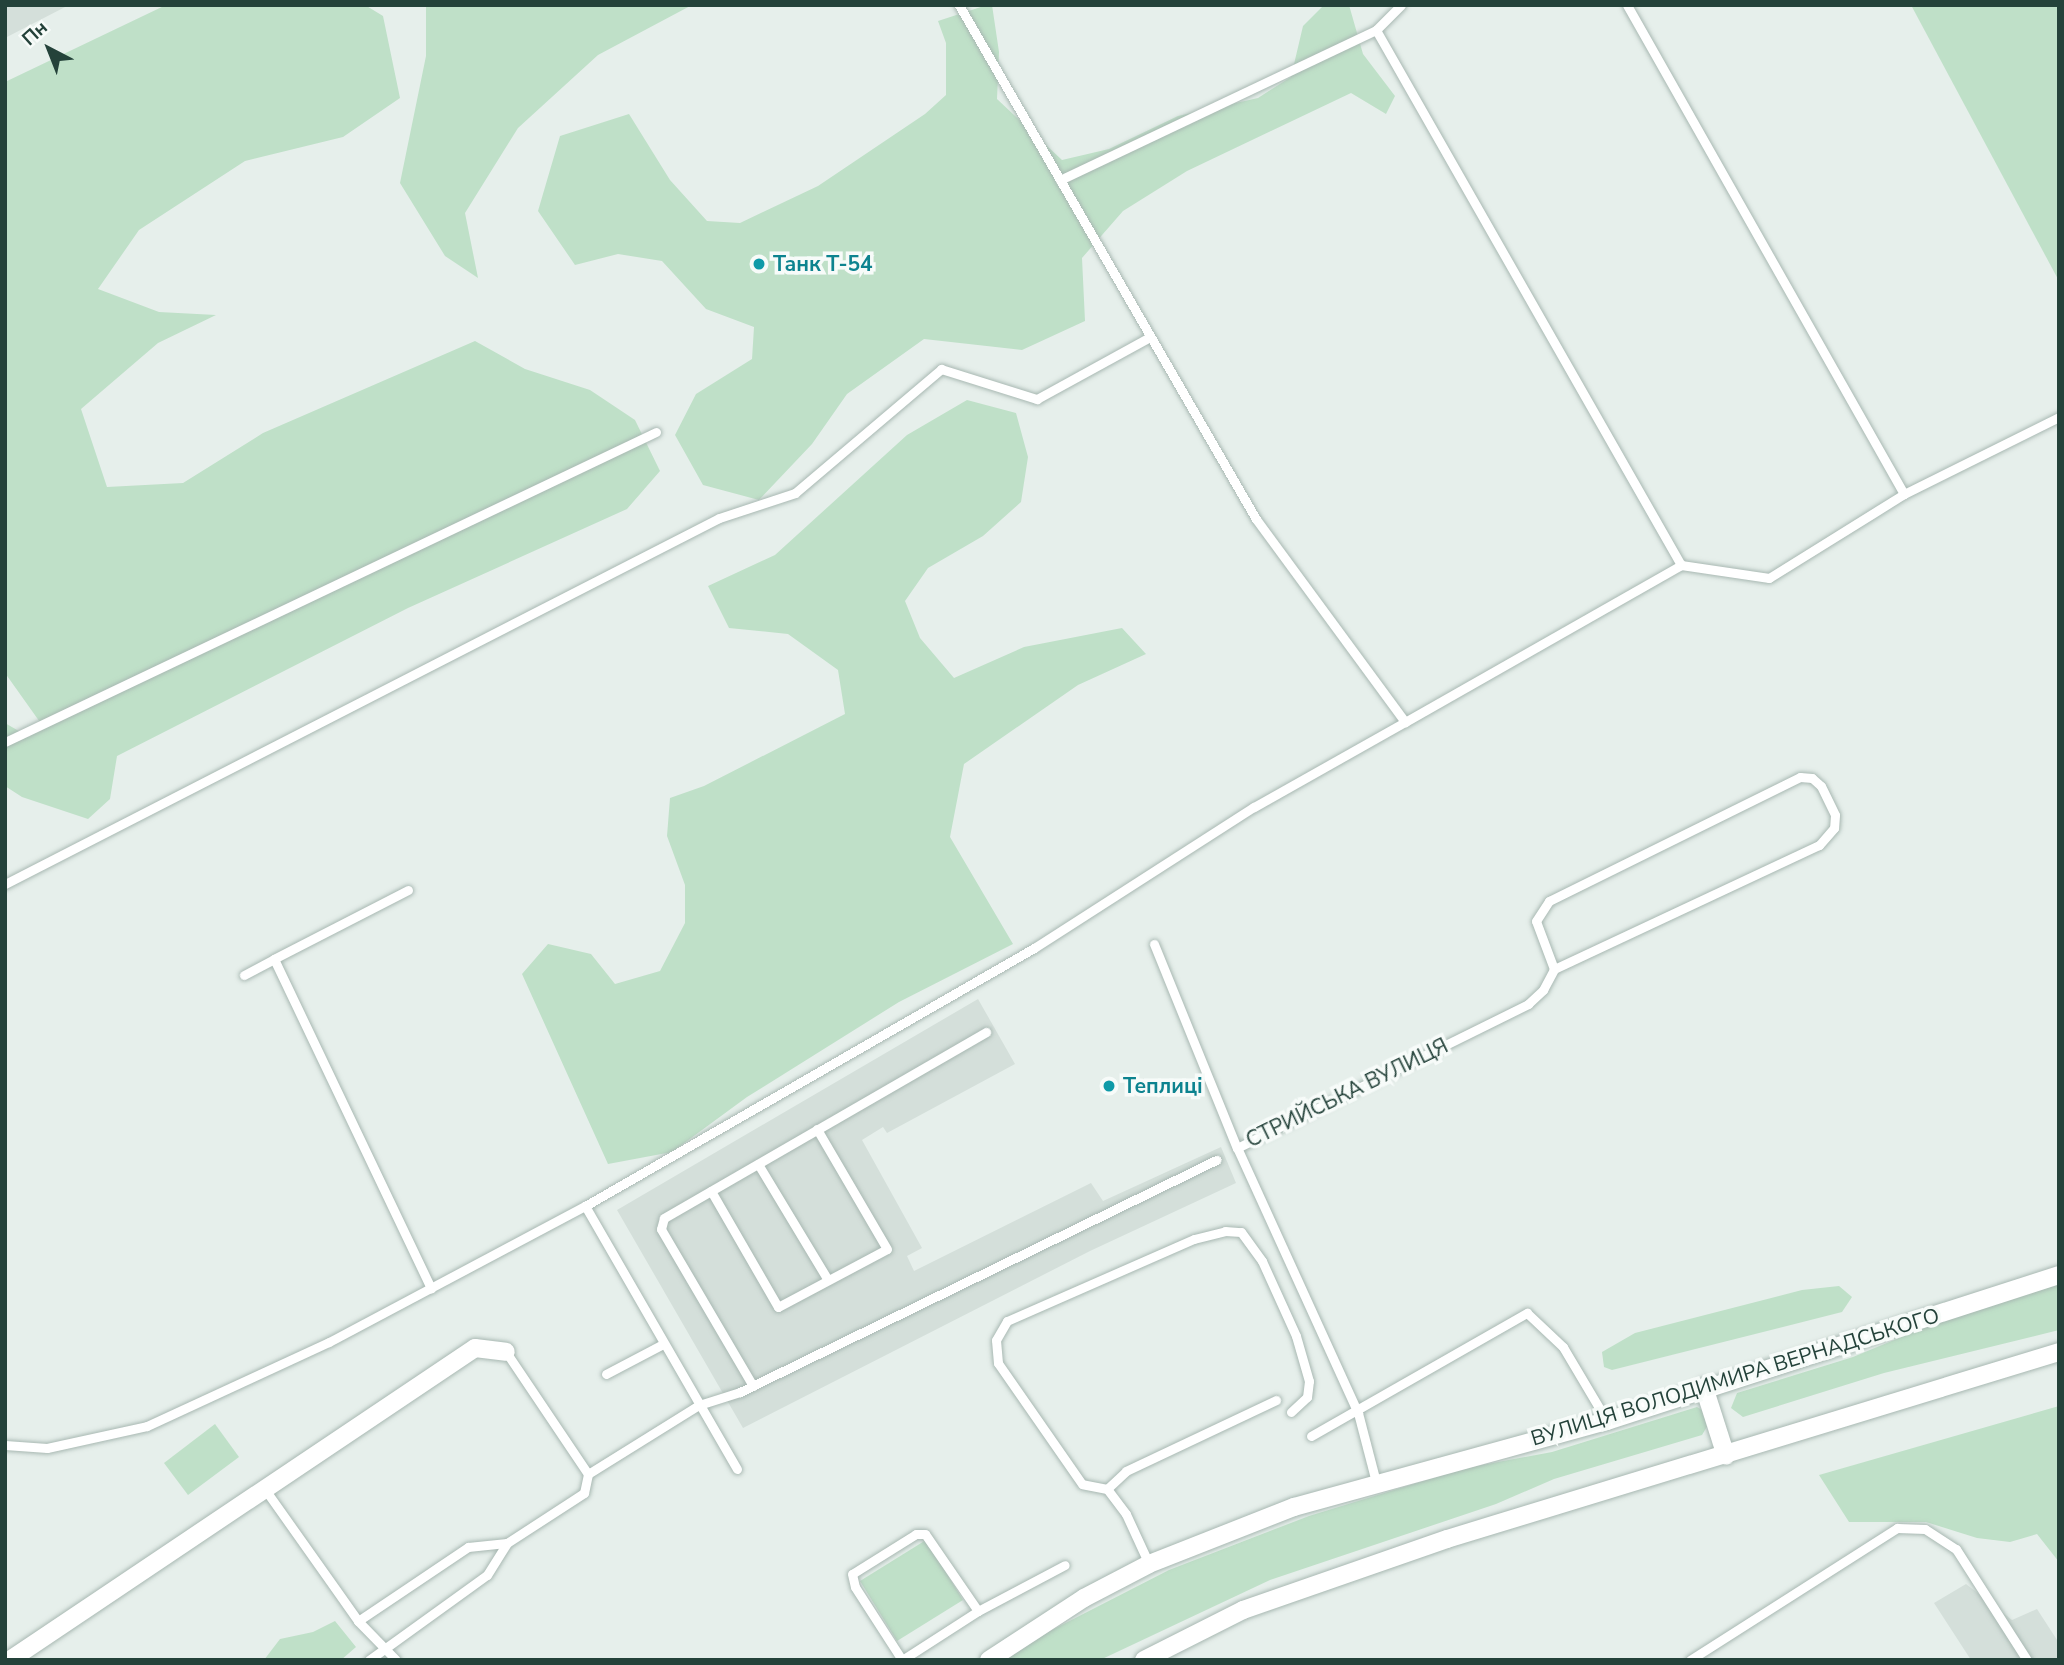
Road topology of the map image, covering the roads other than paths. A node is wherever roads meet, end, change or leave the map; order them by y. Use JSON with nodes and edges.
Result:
{"nodes":[{"id":1,"x":959,"y":5,"type":"edge"},
{"id":2,"x":1401,"y":5,"type":"edge"},
{"id":3,"x":1628,"y":5,"type":"edge"},
{"id":4,"x":1376,"y":30,"type":"junction"},
{"id":5,"x":1060,"y":180,"type":"junction"},
{"id":6,"x":1150,"y":337,"type":"junction"},
{"id":7,"x":2059,"y":417,"type":"edge"},
{"id":8,"x":656,"y":432,"type":"dead end"},
{"id":9,"x":1905,"y":494,"type":"junction"},
{"id":10,"x":1681,"y":565,"type":"junction"},
{"id":11,"x":1405,"y":722,"type":"junction"},
{"id":12,"x":5,"y":741,"type":"edge"},
{"id":13,"x":5,"y":884,"type":"edge"},
{"id":14,"x":408,"y":890,"type":"dead end"},
{"id":15,"x":1154,"y":944,"type":"dead end"},
{"id":16,"x":274,"y":959,"type":"junction"},
{"id":17,"x":1554,"y":969,"type":"junction"},
{"id":18,"x":244,"y":975,"type":"dead end"},
{"id":19,"x":986,"y":1032,"type":"dead end"},
{"id":20,"x":817,"y":1129,"type":"junction"},
{"id":21,"x":1237,"y":1148,"type":"junction"},
{"id":22,"x":1216,"y":1160,"type":"dead end"},
{"id":23,"x":758,"y":1164,"type":"junction"},
{"id":24,"x":711,"y":1191,"type":"junction"},
{"id":25,"x":585,"y":1206,"type":"junction"},
{"id":26,"x":2059,"y":1275,"type":"edge"},
{"id":27,"x":828,"y":1280,"type":"junction"},
{"id":28,"x":431,"y":1288,"type":"junction"},
{"id":29,"x":663,"y":1344,"type":"junction"},
{"id":30,"x":506,"y":1352,"type":"joint"},
{"id":31,"x":2059,"y":1352,"type":"edge"},
{"id":32,"x":606,"y":1374,"type":"dead end"},
{"id":33,"x":753,"y":1385,"type":"junction"},
{"id":34,"x":1704,"y":1387,"type":"junction"},
{"id":35,"x":1276,"y":1400,"type":"dead end"},
{"id":36,"x":699,"y":1405,"type":"junction"},
{"id":37,"x":1291,"y":1412,"type":"dead end"},
{"id":38,"x":1358,"y":1413,"type":"junction"},
{"id":39,"x":1607,"y":1422,"type":"junction"},
{"id":40,"x":1311,"y":1436,"type":"dead end"},
{"id":41,"x":5,"y":1445,"type":"edge"},
{"id":42,"x":1726,"y":1456,"type":"junction"},
{"id":43,"x":737,"y":1469,"type":"dead end"},
{"id":44,"x":588,"y":1474,"type":"junction"},
{"id":45,"x":1376,"y":1482,"type":"junction"},
{"id":46,"x":264,"y":1488,"type":"junction"},
{"id":47,"x":1107,"y":1489,"type":"junction"},
{"id":48,"x":507,"y":1543,"type":"junction"},
{"id":49,"x":1149,"y":1564,"type":"junction"},
{"id":50,"x":1065,"y":1565,"type":"dead end"},
{"id":51,"x":978,"y":1611,"type":"junction"},
{"id":52,"x":358,"y":1621,"type":"junction"},
{"id":53,"x":388,"y":1647,"type":"junction"},
{"id":54,"x":10,"y":1660,"type":"edge"},
{"id":55,"x":369,"y":1660,"type":"edge"},
{"id":56,"x":396,"y":1660,"type":"edge"},
{"id":57,"x":989,"y":1660,"type":"edge"},
{"id":58,"x":1144,"y":1660,"type":"edge"},
{"id":59,"x":1690,"y":1660,"type":"edge"},
{"id":60,"x":2027,"y":1660,"type":"edge"}],
"edges":[{"from":1,"to":5,"type":"lane"},
{"from":2,"to":4,"type":"lane"},
{"from":3,"to":9,"type":"lane"},
{"from":4,"to":5,"type":"lane"},
{"from":4,"to":10,"type":"lane"},
{"from":5,"to":6,"type":"lane"},
{"from":6,"to":11,"type":"lane"},
{"from":6,"to":13,"type":"lane"},
{"from":7,"to":9,"type":"lane"},
{"from":8,"to":12,"type":"lane"},
{"from":9,"to":10,"type":"lane"},
{"from":10,"to":11,"type":"lane"},
{"from":11,"to":25,"type":"lane"},
{"from":14,"to":16,"type":"lane"},
{"from":15,"to":21,"type":"lane"},
{"from":16,"to":18,"type":"lane"},
{"from":16,"to":28,"type":"lane"},
{"from":17,"to":17,"type":"lane"},
{"from":17,"to":21,"type":"lane","name":"СТРИЙСЬКА ВУЛИЦЯ"},
{"from":19,"to":20,"type":"lane"},
{"from":20,"to":23,"type":"lane"},
{"from":20,"to":27,"type":"lane"},
{"from":21,"to":38,"type":"lane","name":"СТРИЙСЬКА ВУЛИЦЯ"},
{"from":22,"to":33,"type":"lane"},
{"from":23,"to":24,"type":"lane"},
{"from":23,"to":27,"type":"lane"},
{"from":24,"to":27,"type":"lane"},
{"from":24,"to":33,"type":"lane"},
{"from":25,"to":28,"type":"lane"},
{"from":25,"to":29,"type":"lane"},
{"from":26,"to":34,"type":"street","name":"ВУЛИЦЯ ВОЛОДИМИРА ВЕРНАДСЬКОГО"},
{"from":28,"to":41,"type":"lane"},
{"from":29,"to":32,"type":"lane"},
{"from":29,"to":36,"type":"lane"},
{"from":30,"to":44,"type":"lane"},
{"from":30,"to":46,"type":"street"},
{"from":31,"to":42,"type":"street"},
{"from":33,"to":36,"type":"lane"},
{"from":34,"to":39,"type":"street","name":"ВУЛИЦЯ ВОЛОДИМИРА ВЕРНАДСЬКОГО"},
{"from":34,"to":42,"type":"street"},
{"from":35,"to":47,"type":"lane"},
{"from":36,"to":43,"type":"lane"},
{"from":36,"to":44,"type":"lane"},
{"from":37,"to":47,"type":"lane"},
{"from":38,"to":39,"type":"lane"},
{"from":38,"to":40,"type":"lane"},
{"from":38,"to":45,"type":"lane","name":"СТРИЙСЬКА ВУЛИЦЯ"},
{"from":39,"to":45,"type":"street","name":"ВУЛИЦЯ ВОЛОДИМИРА ВЕРНАДСЬКОГО"},
{"from":42,"to":58,"type":"street"},
{"from":44,"to":48,"type":"lane"},
{"from":45,"to":49,"type":"street","name":"ВУЛИЦЯ ВОЛОДИМИРА ВЕРНАДСЬКОГО"},
{"from":46,"to":52,"type":"lane"},
{"from":46,"to":54,"type":"street"},
{"from":47,"to":49,"type":"lane"},
{"from":48,"to":52,"type":"lane"},
{"from":48,"to":53,"type":"lane"},
{"from":49,"to":57,"type":"street","name":"ВУЛИЦЯ ВОЛОДИМИРА ВЕРНАДСЬКОГО"},
{"from":50,"to":51,"type":"lane"},
{"from":51,"to":51,"type":"lane"},
{"from":52,"to":53,"type":"lane"},
{"from":53,"to":55,"type":"lane"},
{"from":53,"to":56,"type":"lane"},
{"from":59,"to":60,"type":"lane"}]}
